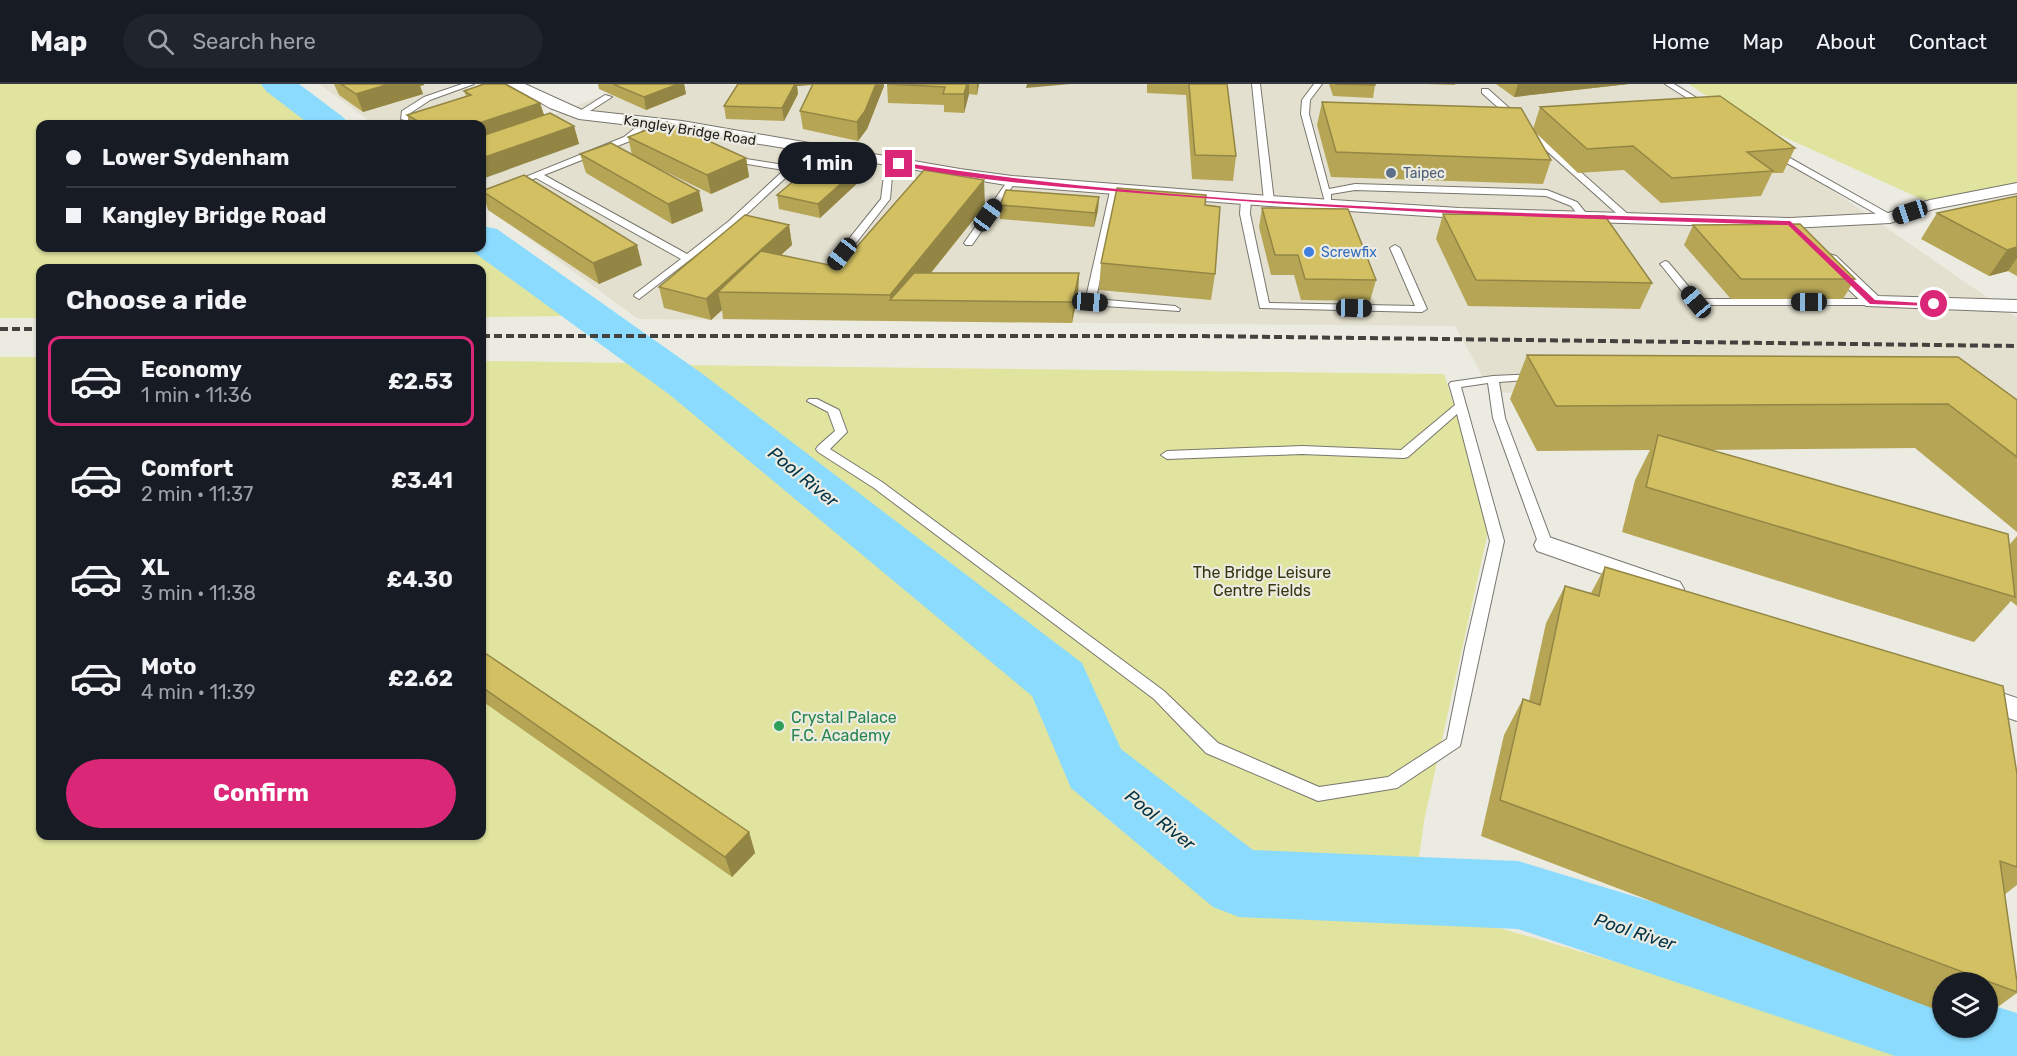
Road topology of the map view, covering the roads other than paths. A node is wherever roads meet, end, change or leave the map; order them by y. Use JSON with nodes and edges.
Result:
{"nodes":[{"id":1,"x":470,"y":84,"type":"edge"},
{"id":2,"x":514,"y":84,"type":"edge"},
{"id":3,"x":1256,"y":84,"type":"edge"},
{"id":4,"x":1318,"y":84,"type":"edge"},
{"id":5,"x":1669,"y":84,"type":"edge"},
{"id":6,"x":1485,"y":91,"type":"dead end"},
{"id":7,"x":608,"y":97,"type":"dead end"},
{"id":8,"x":1713,"y":111,"type":"edge"},
{"id":9,"x":579,"y":114,"type":"junction"},
{"id":10,"x":405,"y":119,"type":"dead end"},
{"id":11,"x":648,"y":122,"type":"junction"},
{"id":12,"x":1768,"y":148,"type":"edge"},
{"id":13,"x":722,"y":156,"type":"edge"},
{"id":14,"x":899,"y":164,"type":"junction"},
{"id":15,"x":538,"y":175,"type":"junction"},
{"id":16,"x":1012,"y":181,"type":"junction"},
{"id":17,"x":506,"y":186,"type":"edge"},
{"id":18,"x":1114,"y":189,"type":"junction"},
{"id":19,"x":2017,"y":189,"type":"edge"},
{"id":20,"x":1327,"y":198,"type":"junction"},
{"id":21,"x":1246,"y":199,"type":"junction"},
{"id":22,"x":1269,"y":201,"type":"junction"},
{"id":23,"x":1890,"y":218,"type":"junction"},
{"id":24,"x":1628,"y":219,"type":"junction"},
{"id":25,"x":732,"y":223,"type":"junction"},
{"id":26,"x":1790,"y":223,"type":"junction"},
{"id":27,"x":762,"y":225,"type":"edge"},
{"id":28,"x":969,"y":243,"type":"dead end"},
{"id":29,"x":1395,"y":248,"type":"dead end"},
{"id":30,"x":686,"y":257,"type":"junction"},
{"id":31,"x":1665,"y":264,"type":"dead end"},
{"id":32,"x":828,"y":273,"type":"edge"},
{"id":33,"x":639,"y":296,"type":"dead end"},
{"id":34,"x":1873,"y":302,"type":"junction"},
{"id":35,"x":2017,"y":306,"type":"edge"},
{"id":36,"x":1175,"y":309,"type":"dead end"},
{"id":37,"x":1547,"y":377,"type":"edge"},
{"id":38,"x":1493,"y":380,"type":"junction"},
{"id":39,"x":813,"y":401,"type":"dead end"},
{"id":40,"x":1460,"y":406,"type":"junction"},
{"id":41,"x":1167,"y":455,"type":"dead end"},
{"id":42,"x":1546,"y":544,"type":"joint"},
{"id":43,"x":1692,"y":596,"type":"edge"},
{"id":44,"x":1950,"y":686,"type":"edge"},
{"id":45,"x":2017,"y":710,"type":"edge"}],
"edges":[{"from":1,"to":10,"type":"lane"},
{"from":2,"to":9,"type":"street","name":"Kangley Bridge Road"},
{"from":3,"to":22,"type":"lane"},
{"from":4,"to":20,"type":"lane"},
{"from":5,"to":8,"type":"lane"},
{"from":6,"to":24,"type":"lane"},
{"from":7,"to":9,"type":"lane"},
{"from":9,"to":11,"type":"street","name":"Kangley Bridge Road"},
{"from":11,"to":14,"type":"street","name":"Kangley Bridge Road"},
{"from":11,"to":15,"type":"lane"},
{"from":12,"to":23,"type":"lane"},
{"from":13,"to":25,"type":"lane"},
{"from":14,"to":16,"type":"street","name":"Kangley Bridge Road"},
{"from":14,"to":32,"type":"lane"},
{"from":15,"to":17,"type":"lane"},
{"from":15,"to":30,"type":"lane"},
{"from":16,"to":18,"type":"street","name":"Kangley Bridge Road"},
{"from":16,"to":28,"type":"lane"},
{"from":18,"to":21,"type":"street","name":"Kangley Bridge Road"},
{"from":18,"to":36,"type":"lane"},
{"from":19,"to":23,"type":"street","name":"Kangley Bridge Road"},
{"from":20,"to":22,"type":"street","name":"Kangley Bridge Road"},
{"from":20,"to":24,"type":"street","name":"Kangley Bridge Road"},
{"from":21,"to":22,"type":"street","name":"Kangley Bridge Road"},
{"from":21,"to":29,"type":"lane"},
{"from":23,"to":26,"type":"street","name":"Kangley Bridge Road"},
{"from":24,"to":26,"type":"street","name":"Kangley Bridge Road"},
{"from":25,"to":27,"type":"street"},
{"from":25,"to":30,"type":"lane"},
{"from":26,"to":34,"type":"street"},
{"from":30,"to":33,"type":"lane"},
{"from":31,"to":34,"type":"lane"},
{"from":34,"to":35,"type":"street"},
{"from":37,"to":38,"type":"lane"},
{"from":38,"to":40,"type":"lane"},
{"from":38,"to":42,"type":"lane"},
{"from":39,"to":40,"type":"lane"},
{"from":40,"to":41,"type":"lane"},
{"from":42,"to":43,"type":"street"},
{"from":44,"to":45,"type":"street"}]}
